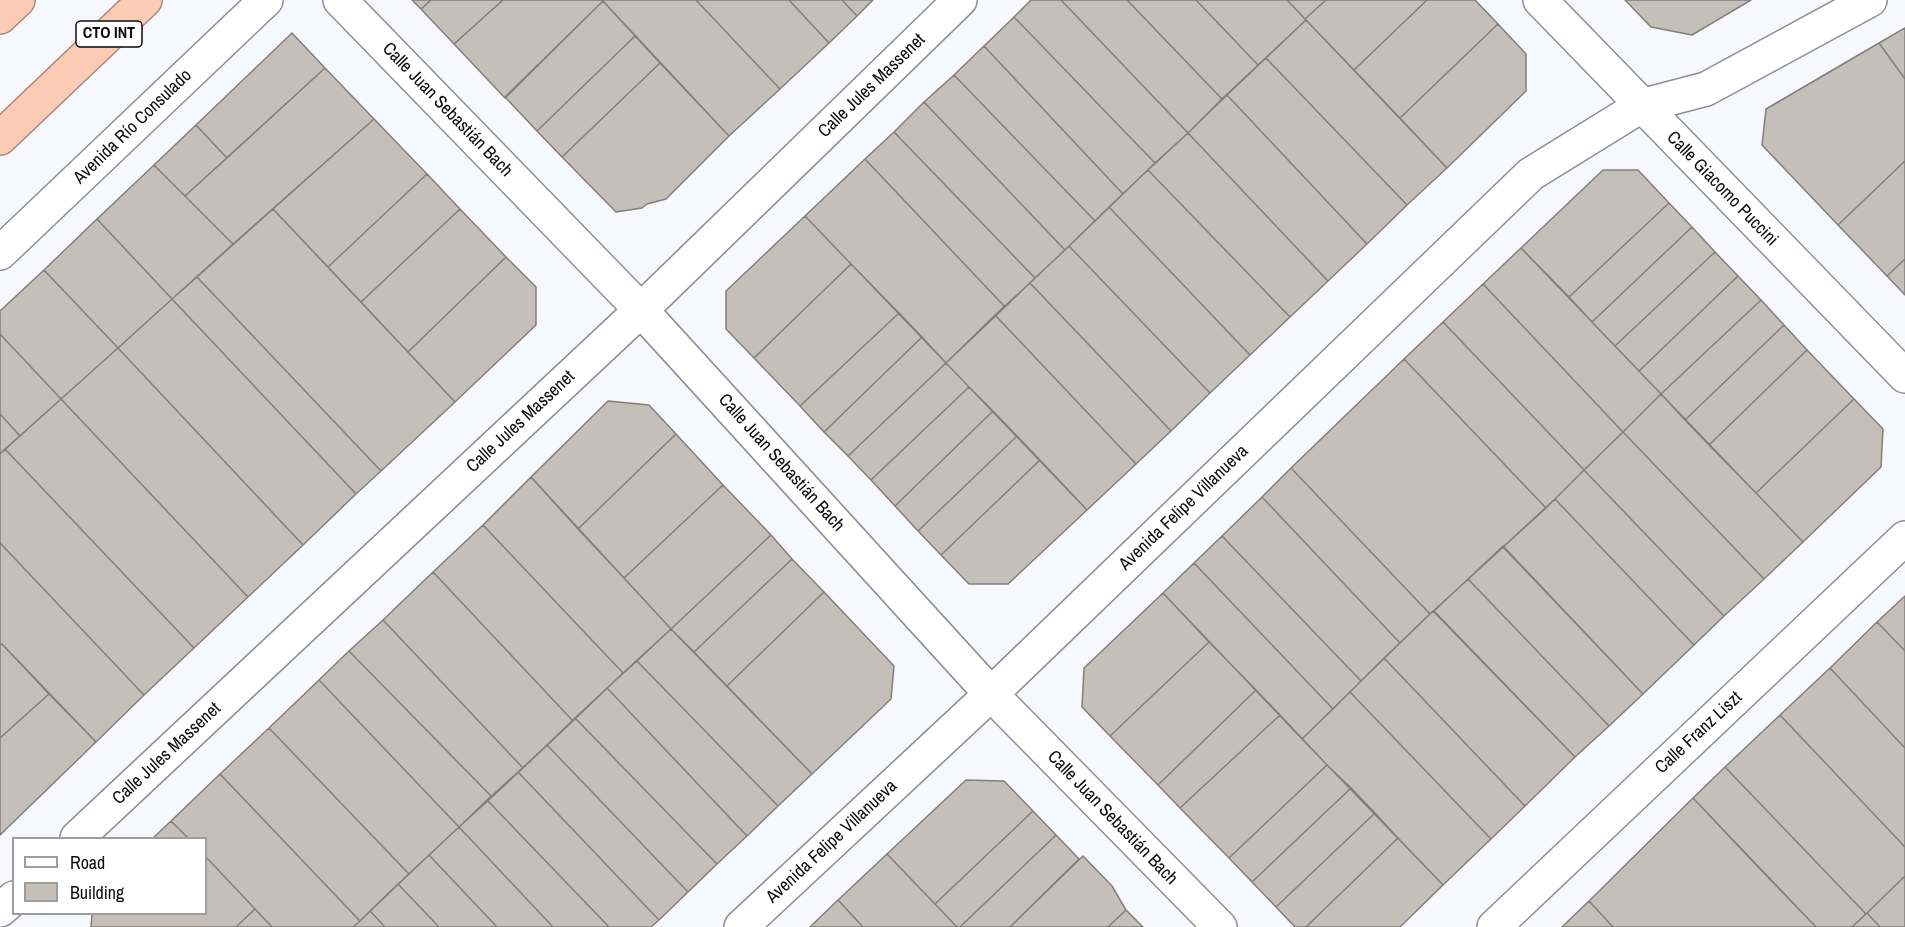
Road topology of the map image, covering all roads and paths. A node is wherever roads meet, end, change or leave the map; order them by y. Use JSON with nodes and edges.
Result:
{"nodes":[{"id":1,"x":145,"y":0,"type":"edge"},
{"id":2,"x":266,"y":0,"type":"edge"},
{"id":3,"x":340,"y":0,"type":"edge"},
{"id":4,"x":960,"y":0,"type":"edge"},
{"id":5,"x":1540,"y":0,"type":"edge"},
{"id":6,"x":1870,"y":0,"type":"edge"},
{"id":7,"x":1641,"y":106,"type":"junction"},
{"id":8,"x":0,"y":138,"type":"edge"},
{"id":9,"x":0,"y":253,"type":"edge"},
{"id":10,"x":641,"y":310,"type":"junction"},
{"id":11,"x":1905,"y":376,"type":"edge"},
{"id":12,"x":1905,"y":538,"type":"edge"},
{"id":13,"x":991,"y":694,"type":"junction"},
{"id":14,"x":78,"y":837,"type":"edge"},
{"id":15,"x":12,"y":900,"type":"edge"},
{"id":16,"x":0,"y":910,"type":"edge"},
{"id":17,"x":741,"y":927,"type":"edge"},
{"id":18,"x":1220,"y":927,"type":"edge"},
{"id":19,"x":1494,"y":927,"type":"edge"}],
"edges":[{"from":1,"to":8,"type":"highway","number":"CTO INT"},
{"from":2,"to":9,"type":"street","name":"Avenida Río Consulado"},
{"from":3,"to":10,"type":"street","name":"Calle Juan Sebastián Bach"},
{"from":4,"to":10,"type":"street","name":"Calle Jules Massenet"},
{"from":5,"to":7,"type":"street","name":"Calle Giacomo Puccini"},
{"from":6,"to":7,"type":"street","name":"Avenida Felipe Villanueva"},
{"from":7,"to":11,"type":"street","name":"Calle Giacomo Puccini"},
{"from":7,"to":13,"type":"street","name":"Avenida Felipe Villanueva"},
{"from":10,"to":13,"type":"street","name":"Calle Juan Sebastián Bach"},
{"from":10,"to":14,"type":"street","name":"Calle Jules Massenet"},
{"from":12,"to":19,"type":"street","name":"Calle Franz Liszt"},
{"from":13,"to":17,"type":"street","name":"Avenida Felipe Villanueva"},
{"from":13,"to":18,"type":"street","name":"Calle Juan Sebastián Bach"},
{"from":15,"to":16,"type":"street"}]}
